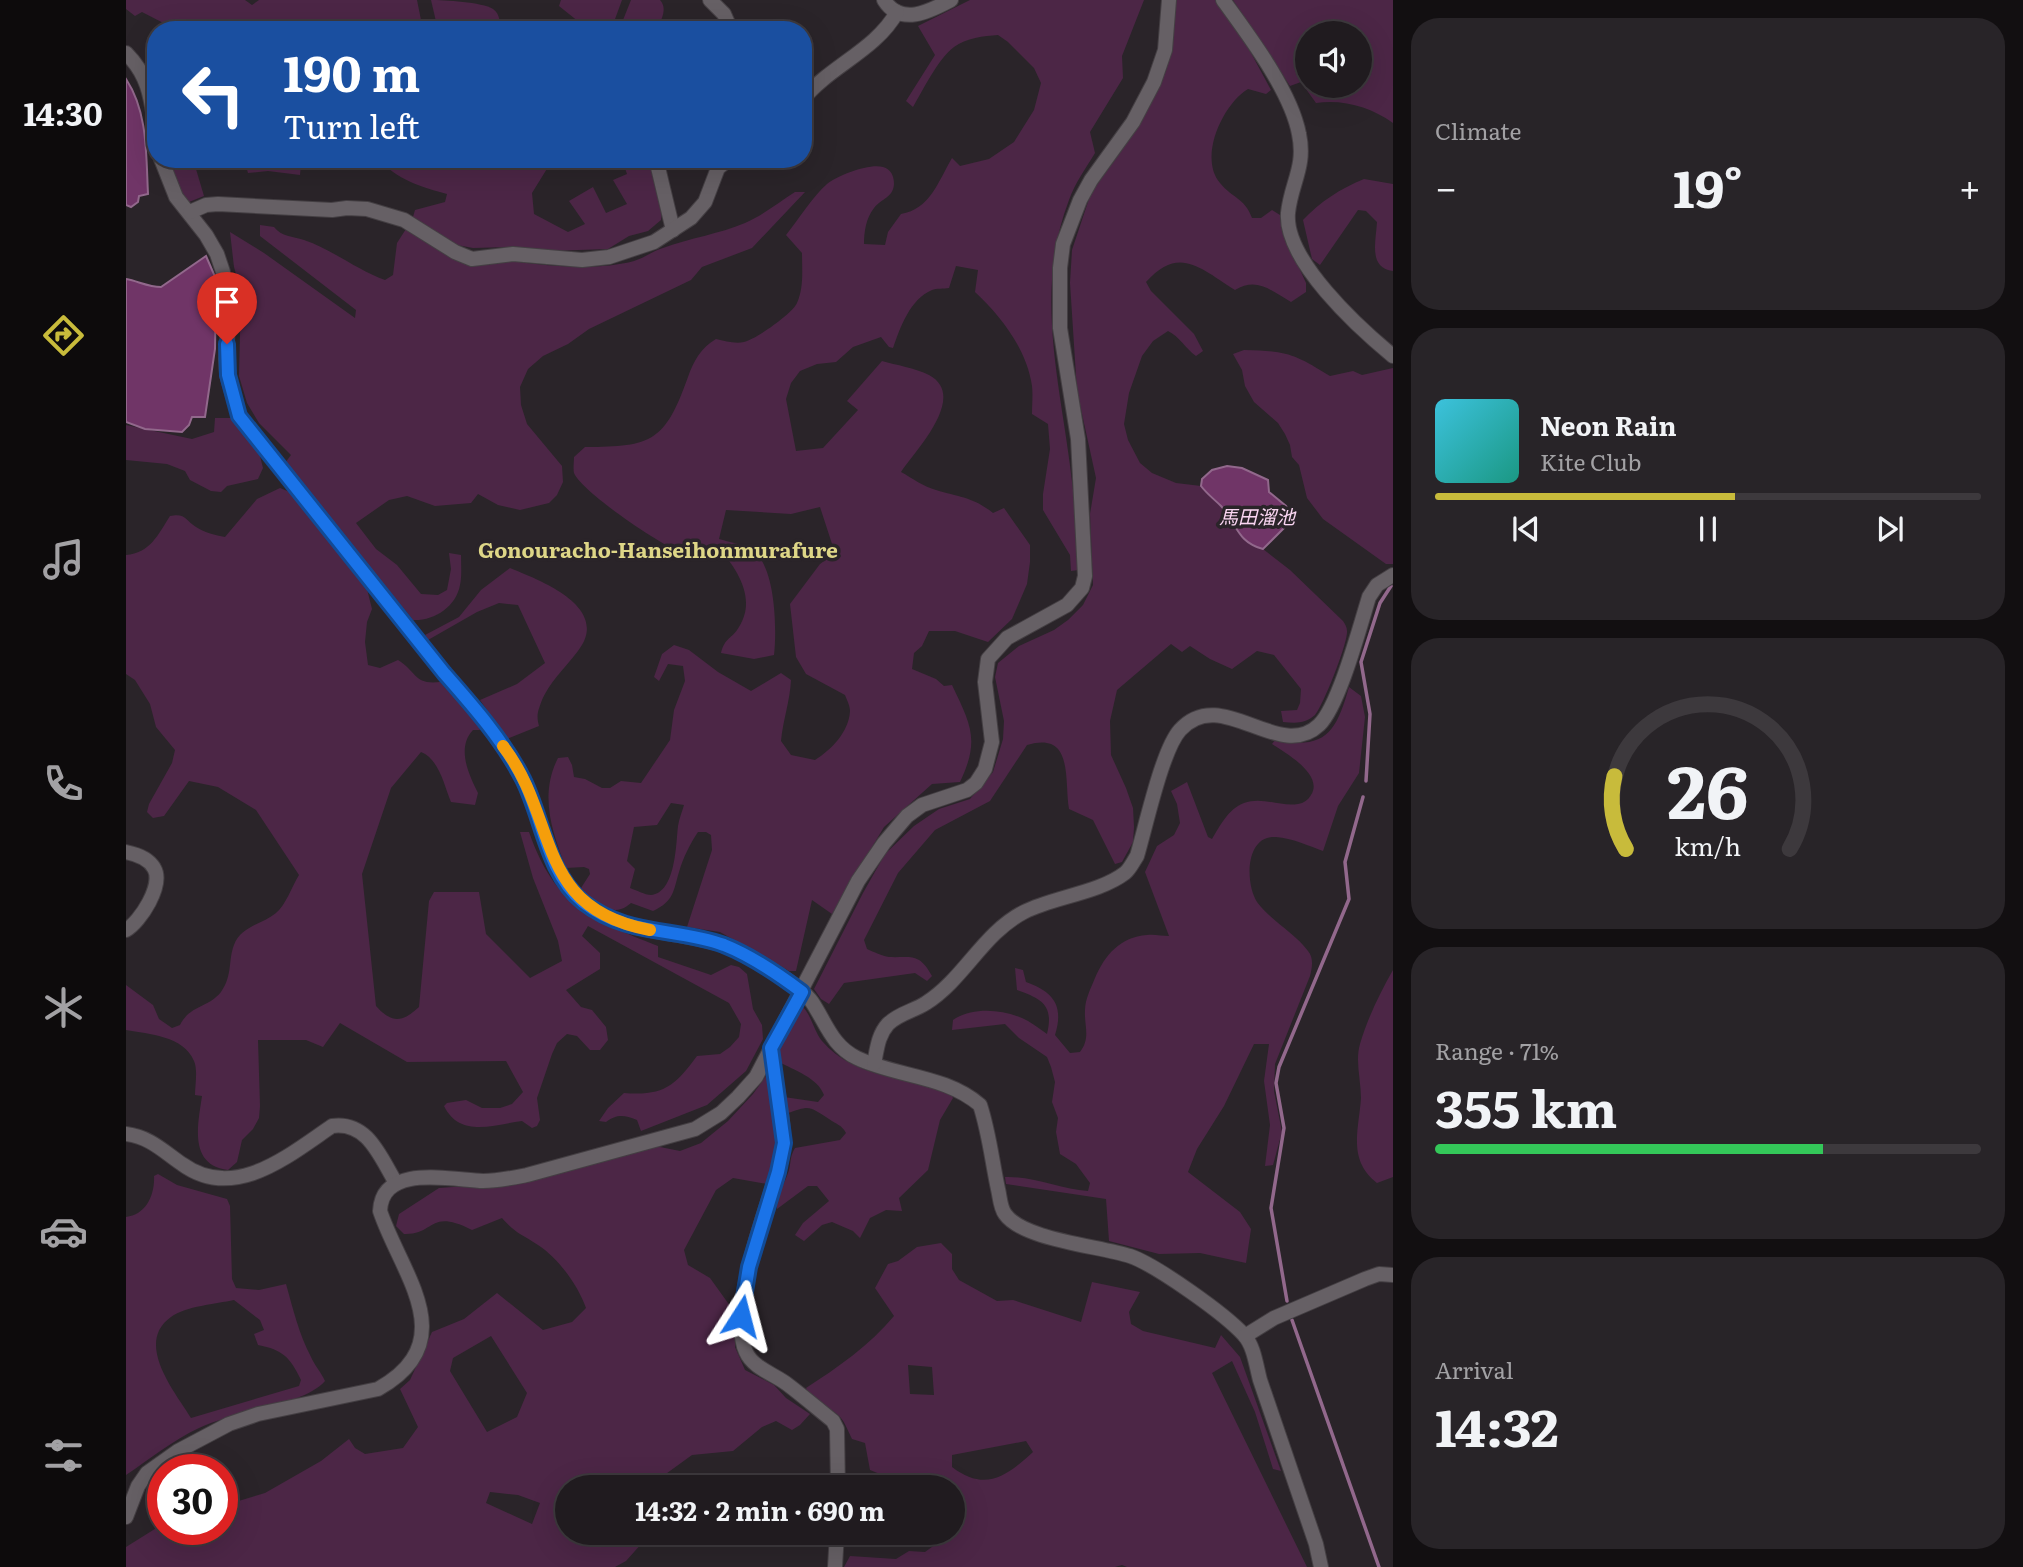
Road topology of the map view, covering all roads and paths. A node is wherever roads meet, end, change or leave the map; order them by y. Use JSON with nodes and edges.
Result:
{"nodes":[{"id":1,"x":710,"y":0,"type":"edge"},
{"id":2,"x":884,"y":0,"type":"edge"},
{"id":3,"x":951,"y":0,"type":"edge"},
{"id":4,"x":1169,"y":0,"type":"edge"},
{"id":5,"x":1223,"y":0,"type":"edge"},
{"id":6,"x":897,"y":12,"type":"junction"},
{"id":7,"x":727,"y":21,"type":"edge"},
{"id":8,"x":126,"y":54,"type":"edge"},
{"id":9,"x":147,"y":83,"type":"edge"},
{"id":10,"x":812,"y":91,"type":"edge"},
{"id":11,"x":165,"y":168,"type":"edge"},
{"id":12,"x":658,"y":168,"type":"edge"},
{"id":13,"x":718,"y":168,"type":"edge"},
{"id":14,"x":190,"y":212,"type":"junction"},
{"id":15,"x":673,"y":230,"type":"junction"},
{"id":16,"x":1393,"y":356,"type":"edge"},
{"id":17,"x":1393,"y":575,"type":"edge"},
{"id":18,"x":126,"y":852,"type":"edge"},
{"id":19,"x":126,"y":930,"type":"edge"},
{"id":20,"x":802,"y":992,"type":"junction"},
{"id":21,"x":771,"y":1048,"type":"junction"},
{"id":22,"x":874,"y":1064,"type":"junction"},
{"id":23,"x":126,"y":1135,"type":"edge"},
{"id":24,"x":396,"y":1183,"type":"junction"},
{"id":25,"x":1393,"y":1275,"type":"edge"},
{"id":26,"x":1245,"y":1336,"type":"junction"},
{"id":27,"x":838,"y":1475,"type":"edge"},
{"id":28,"x":126,"y":1517,"type":"edge"},
{"id":29,"x":838,"y":1545,"type":"edge"},
{"id":30,"x":835,"y":1567,"type":"edge"},
{"id":31,"x":1321,"y":1567,"type":"edge"}],
"edges":[{"from":1,"to":7,"type":"street"},
{"from":2,"to":6,"type":"street"},
{"from":3,"to":6,"type":"street"},
{"from":4,"to":20,"type":"street"},
{"from":5,"to":16,"type":"street"},
{"from":6,"to":10,"type":"street"},
{"from":8,"to":9,"type":"street"},
{"from":11,"to":14,"type":"street"},
{"from":12,"to":15,"type":"street"},
{"from":13,"to":15,"type":"street"},
{"from":14,"to":15,"type":"street"},
{"from":14,"to":20,"type":"street"},
{"from":17,"to":22,"type":"street"},
{"from":18,"to":19,"type":"street"},
{"from":20,"to":21,"type":"street"},
{"from":20,"to":22,"type":"street"},
{"from":21,"to":24,"type":"street"},
{"from":21,"to":27,"type":"street"},
{"from":22,"to":26,"type":"street"},
{"from":23,"to":24,"type":"street"},
{"from":24,"to":28,"type":"street"},
{"from":25,"to":26,"type":"street"},
{"from":26,"to":31,"type":"street"},
{"from":29,"to":30,"type":"street"}]}
